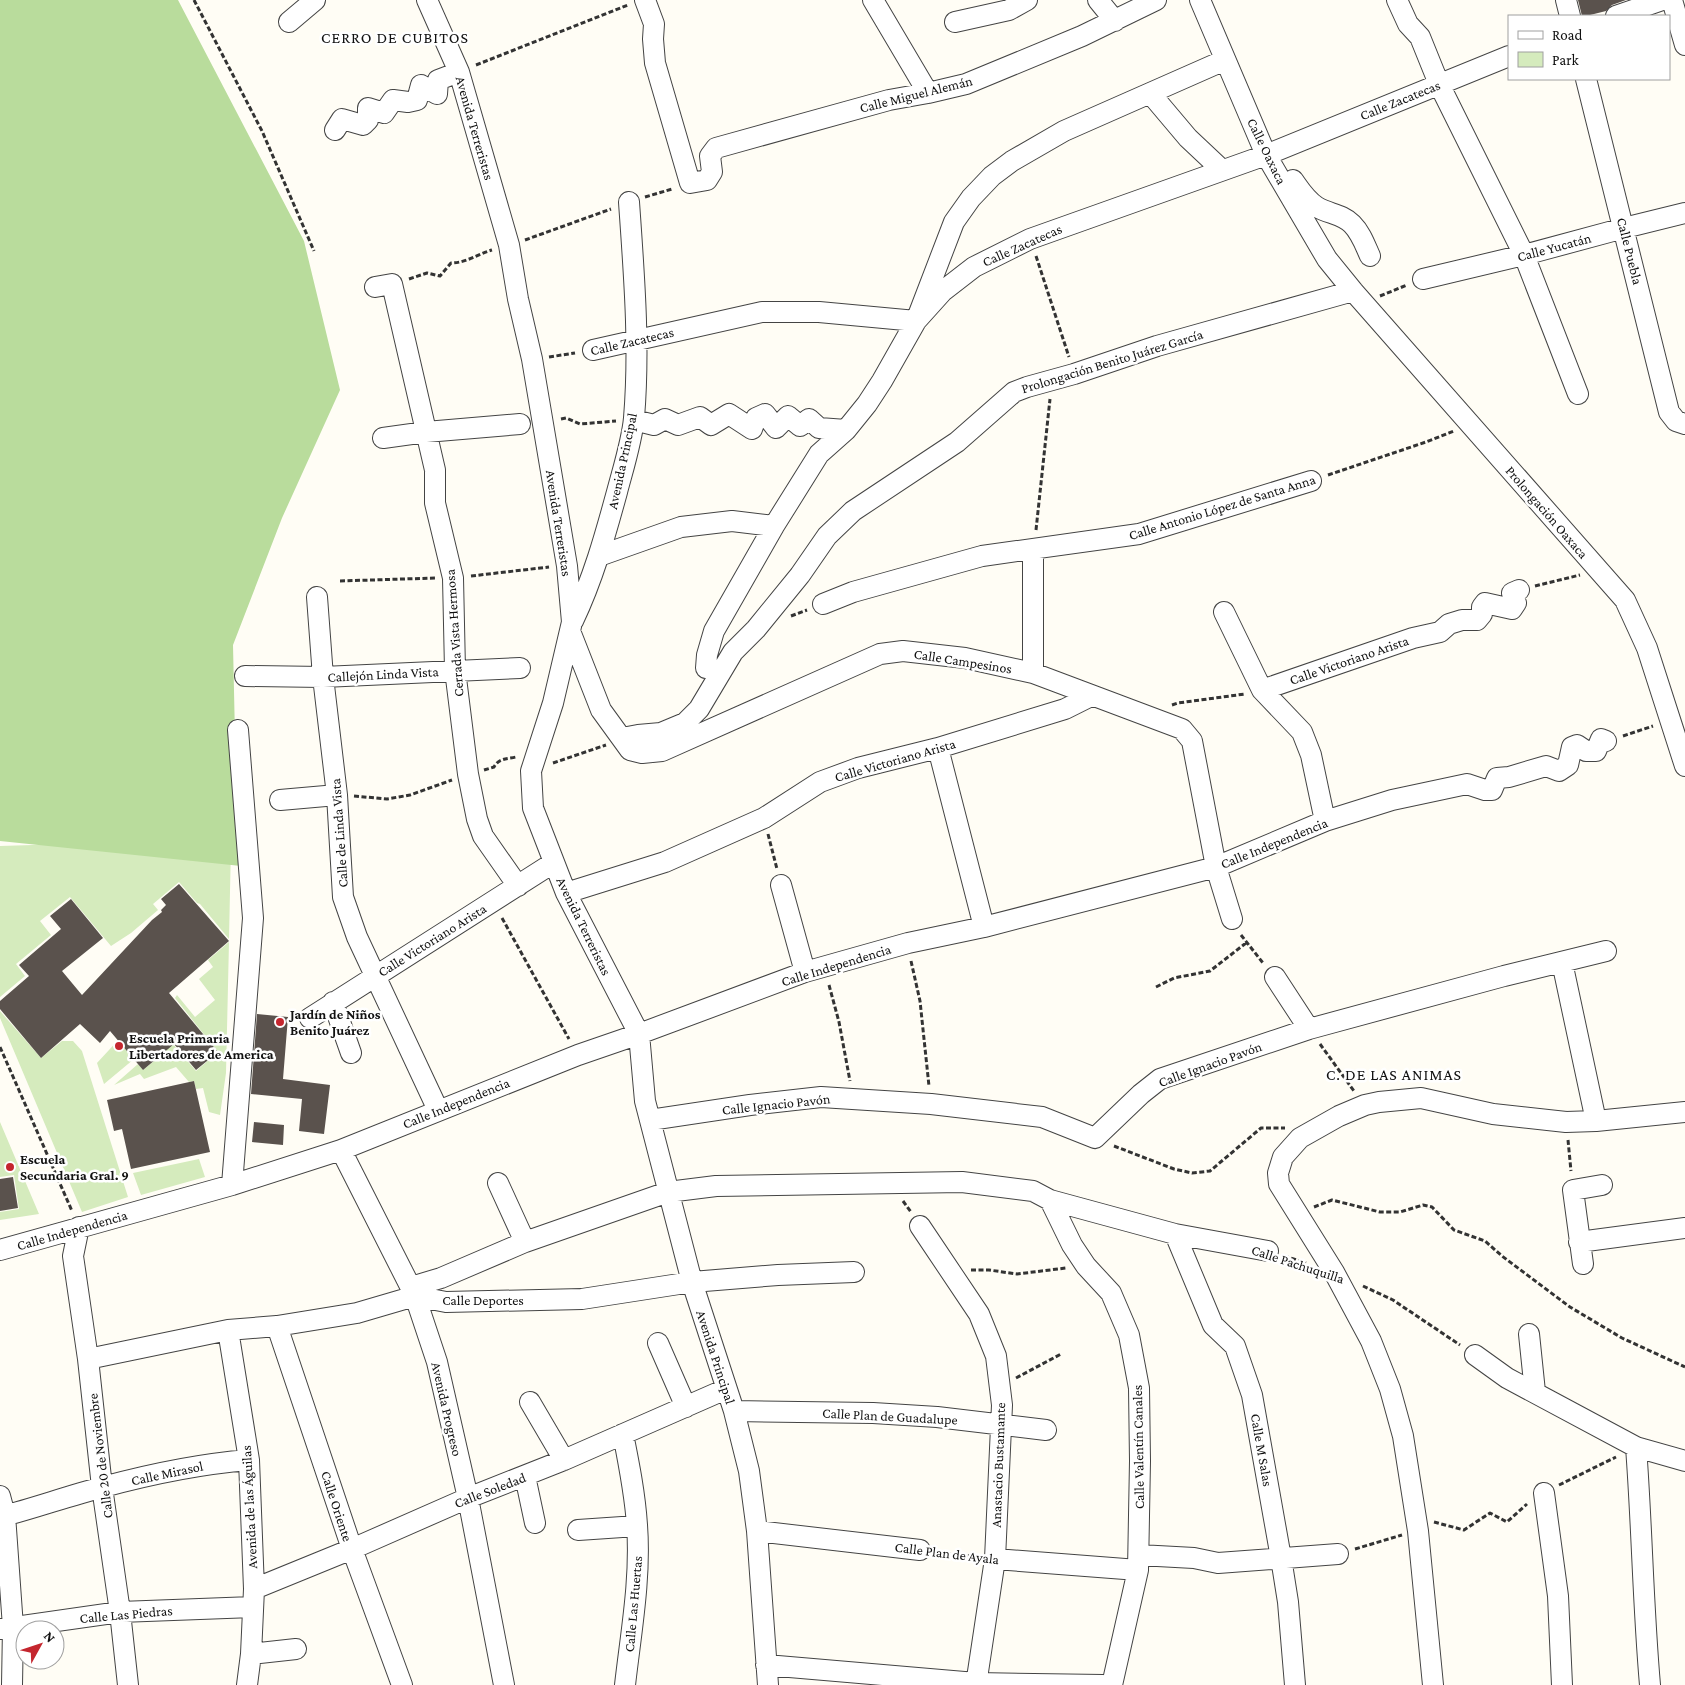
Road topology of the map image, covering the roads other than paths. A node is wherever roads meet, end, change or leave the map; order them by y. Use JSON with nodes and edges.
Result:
{"nodes":[{"id":1,"x":315,"y":0,"type":"edge"},
{"id":2,"x":427,"y":0,"type":"edge"},
{"id":3,"x":873,"y":0,"type":"edge"},
{"id":4,"x":1027,"y":0,"type":"edge"},
{"id":5,"x":1098,"y":0,"type":"edge"},
{"id":6,"x":1200,"y":0,"type":"edge"},
{"id":7,"x":1397,"y":0,"type":"edge"},
{"id":8,"x":1412,"y":0,"type":"edge"},
{"id":9,"x":1566,"y":0,"type":"edge"},
{"id":10,"x":1662,"y":0,"type":"edge"},
{"id":11,"x":1672,"y":0,"type":"edge"},
{"id":12,"x":1149,"y":1,"type":"edge"},
{"id":13,"x":638,"y":2,"type":"edge"},
{"id":14,"x":1570,"y":15,"type":"edge"},
{"id":15,"x":1619,"y":15,"type":"edge"},
{"id":16,"x":1115,"y":21,"type":"junction"},
{"id":17,"x":289,"y":22,"type":"dead end"},
{"id":18,"x":955,"y":22,"type":"dead end"},
{"id":19,"x":1420,"y":37,"type":"junction"},
{"id":20,"x":1685,"y":45,"type":"edge"},
{"id":21,"x":1508,"y":56,"type":"edge"},
{"id":22,"x":1225,"y":60,"type":"junction"},
{"id":23,"x":459,"y":72,"type":"junction"},
{"id":24,"x":1586,"y":80,"type":"edge"},
{"id":25,"x":1438,"y":84,"type":"junction"},
{"id":26,"x":928,"y":93,"type":"junction"},
{"id":27,"x":1150,"y":93,"type":"junction"},
{"id":28,"x":335,"y":130,"type":"dead end"},
{"id":29,"x":1270,"y":153,"type":"junction"},
{"id":30,"x":1222,"y":170,"type":"junction"},
{"id":31,"x":630,"y":202,"type":"dead end"},
{"id":32,"x":1685,"y":213,"type":"edge"},
{"id":33,"x":1624,"y":228,"type":"junction"},
{"id":34,"x":1524,"y":255,"type":"junction"},
{"id":35,"x":1370,"y":256,"type":"dead end"},
{"id":36,"x":1423,"y":279,"type":"dead end"},
{"id":37,"x":383,"y":286,"type":"road end"},
{"id":38,"x":1353,"y":291,"type":"junction"},
{"id":39,"x":916,"y":321,"type":"junction"},
{"id":40,"x":637,"y":340,"type":"junction"},
{"id":41,"x":593,"y":350,"type":"road end"},
{"id":42,"x":1578,"y":394,"type":"dead end"},
{"id":43,"x":634,"y":420,"type":"junction"},
{"id":44,"x":1681,"y":423,"type":"edge"},
{"id":45,"x":520,"y":424,"type":"dead end"},
{"id":46,"x":846,"y":430,"type":"junction"},
{"id":47,"x":426,"y":432,"type":"junction"},
{"id":48,"x":383,"y":438,"type":"dead end"},
{"id":49,"x":1311,"y":481,"type":"road end"},
{"id":50,"x":774,"y":526,"type":"junction"},
{"id":51,"x":1033,"y":550,"type":"junction"},
{"id":52,"x":599,"y":556,"type":"junction"},
{"id":53,"x":1519,"y":590,"type":"road end"},
{"id":54,"x":317,"y":597,"type":"dead end"},
{"id":55,"x":823,"y":604,"type":"dead end"},
{"id":56,"x":1224,"y":612,"type":"dead end"},
{"id":57,"x":571,"y":627,"type":"junction"},
{"id":58,"x":520,"y":668,"type":"dead end"},
{"id":59,"x":706,"y":668,"type":"dead end"},
{"id":60,"x":455,"y":670,"type":"junction"},
{"id":61,"x":1033,"y":673,"type":"junction"},
{"id":62,"x":245,"y":676,"type":"dead end"},
{"id":63,"x":323,"y":677,"type":"junction"},
{"id":64,"x":1262,"y":690,"type":"junction"},
{"id":65,"x":1091,"y":696,"type":"junction"},
{"id":66,"x":238,"y":730,"type":"dead end"},
{"id":67,"x":622,"y":738,"type":"junction"},
{"id":68,"x":1606,"y":742,"type":"road end"},
{"id":69,"x":938,"y":748,"type":"junction"},
{"id":70,"x":1685,"y":766,"type":"edge"},
{"id":71,"x":337,"y":795,"type":"junction"},
{"id":72,"x":280,"y":800,"type":"dead end"},
{"id":73,"x":1325,"y":821,"type":"junction"},
{"id":74,"x":553,"y":863,"type":"junction"},
{"id":75,"x":1216,"y":867,"type":"junction"},
{"id":76,"x":781,"y":884,"type":"road end"},
{"id":77,"x":518,"y":886,"type":"junction"},
{"id":78,"x":566,"y":893,"type":"junction"},
{"id":79,"x":1232,"y":919,"type":"road end"},
{"id":80,"x":984,"y":927,"type":"junction"},
{"id":81,"x":1606,"y":951,"type":"dead end"},
{"id":82,"x":1562,"y":962,"type":"junction"},
{"id":83,"x":805,"y":972,"type":"junction"},
{"id":84,"x":375,"y":976,"type":"junction"},
{"id":85,"x":1275,"y":977,"type":"road end"},
{"id":86,"x":333,"y":1002,"type":"junction"},
{"id":87,"x":310,"y":1018,"type":"dead end"},
{"id":88,"x":1309,"y":1029,"type":"junction"},
{"id":89,"x":639,"y":1034,"type":"junction"},
{"id":90,"x":351,"y":1053,"type":"dead end"},
{"id":91,"x":438,"y":1110,"type":"junction"},
{"id":92,"x":1685,"y":1112,"type":"edge"},
{"id":93,"x":650,"y":1120,"type":"junction"},
{"id":94,"x":1596,"y":1121,"type":"junction"},
{"id":95,"x":341,"y":1150,"type":"junction"},
{"id":96,"x":498,"y":1183,"type":"dead end"},
{"id":97,"x":1602,"y":1184,"type":"dead end"},
{"id":98,"x":232,"y":1185,"type":"junction"},
{"id":99,"x":668,"y":1192,"type":"junction"},
{"id":100,"x":1050,"y":1200,"type":"junction"},
{"id":101,"x":920,"y":1226,"type":"road end"},
{"id":102,"x":80,"y":1227,"type":"junction"},
{"id":103,"x":1685,"y":1228,"type":"edge"},
{"id":104,"x":1175,"y":1234,"type":"junction"},
{"id":105,"x":525,"y":1242,"type":"junction"},
{"id":106,"x":1579,"y":1242,"type":"junction"},
{"id":107,"x":0,"y":1250,"type":"edge"},
{"id":108,"x":1268,"y":1251,"type":"road end"},
{"id":109,"x":1583,"y":1264,"type":"dead end"},
{"id":110,"x":854,"y":1272,"type":"dead end"},
{"id":111,"x":692,"y":1282,"type":"junction"},
{"id":112,"x":413,"y":1292,"type":"junction"},
{"id":113,"x":277,"y":1326,"type":"junction"},
{"id":114,"x":228,"y":1330,"type":"junction"},
{"id":115,"x":1529,"y":1334,"type":"dead end"},
{"id":116,"x":658,"y":1343,"type":"dead end"},
{"id":117,"x":1475,"y":1356,"type":"road end"},
{"id":118,"x":88,"y":1359,"type":"junction"},
{"id":119,"x":726,"y":1389,"type":"junction"},
{"id":120,"x":1534,"y":1392,"type":"junction"},
{"id":121,"x":530,"y":1402,"type":"dead end"},
{"id":122,"x":686,"y":1407,"type":"junction"},
{"id":123,"x":734,"y":1411,"type":"junction"},
{"id":124,"x":1001,"y":1423,"type":"junction"},
{"id":125,"x":1046,"y":1430,"type":"dead end"},
{"id":126,"x":623,"y":1434,"type":"junction"},
{"id":127,"x":1636,"y":1447,"type":"junction"},
{"id":128,"x":249,"y":1460,"type":"junction"},
{"id":129,"x":564,"y":1460,"type":"junction"},
{"id":130,"x":1685,"y":1461,"type":"edge"},
{"id":131,"x":525,"y":1476,"type":"junction"},
{"id":132,"x":102,"y":1487,"type":"junction"},
{"id":133,"x":1538,"y":1496,"type":"road end"},
{"id":134,"x":468,"y":1498,"type":"junction"},
{"id":135,"x":2,"y":1509,"type":"edge"},
{"id":136,"x":535,"y":1523,"type":"dead end"},
{"id":137,"x":638,"y":1526,"type":"junction"},
{"id":138,"x":578,"y":1530,"type":"dead end"},
{"id":139,"x":757,"y":1532,"type":"junction"},
{"id":140,"x":352,"y":1549,"type":"junction"},
{"id":141,"x":920,"y":1550,"type":"road end"},
{"id":142,"x":1338,"y":1554,"type":"road end"},
{"id":143,"x":1281,"y":1558,"type":"junction"},
{"id":144,"x":995,"y":1559,"type":"junction"},
{"id":145,"x":1139,"y":1562,"type":"junction"},
{"id":146,"x":253,"y":1598,"type":"junction"},
{"id":147,"x":120,"y":1612,"type":"junction"},
{"id":148,"x":6,"y":1628,"type":"edge"},
{"id":149,"x":296,"y":1649,"type":"dead end"},
{"id":150,"x":251,"y":1654,"type":"junction"},
{"id":151,"x":767,"y":1675,"type":"edge"},
{"id":152,"x":976,"y":1684,"type":"edge"},
{"id":153,"x":12,"y":1685,"type":"edge"},
{"id":154,"x":128,"y":1685,"type":"edge"},
{"id":155,"x":247,"y":1685,"type":"edge"},
{"id":156,"x":402,"y":1685,"type":"edge"},
{"id":157,"x":504,"y":1685,"type":"edge"},
{"id":158,"x":625,"y":1685,"type":"edge"},
{"id":159,"x":1103,"y":1685,"type":"edge"},
{"id":160,"x":1112,"y":1685,"type":"edge"},
{"id":161,"x":1295,"y":1685,"type":"edge"},
{"id":162,"x":1433,"y":1685,"type":"edge"},
{"id":163,"x":1562,"y":1685,"type":"edge"},
{"id":164,"x":1650,"y":1685,"type":"edge"}],
"edges":[{"from":1,"to":17,"type":"street"},
{"from":2,"to":23,"type":"street","name":"Avenida Terreristas"},
{"from":3,"to":26,"type":"street"},
{"from":4,"to":18,"type":"street"},
{"from":5,"to":16,"type":"street"},
{"from":6,"to":22,"type":"street","name":"Calle Oaxaca"},
{"from":7,"to":19,"type":"street"},
{"from":8,"to":19,"type":"street"},
{"from":9,"to":14,"type":"street"},
{"from":10,"to":15,"type":"street"},
{"from":11,"to":20,"type":"street"},
{"from":12,"to":16,"type":"street","name":"Calle Miguel Alemán"},
{"from":13,"to":26,"type":"street","name":"Calle Miguel Alemán"},
{"from":16,"to":26,"type":"street","name":"Calle Miguel Alemán"},
{"from":19,"to":25,"type":"street"},
{"from":21,"to":25,"type":"street","name":"Calle Zacatecas"},
{"from":22,"to":27,"type":"street"},
{"from":22,"to":29,"type":"street","name":"Calle Oaxaca"},
{"from":23,"to":28,"type":"street"},
{"from":23,"to":57,"type":"street","name":"Avenida Terreristas"},
{"from":24,"to":33,"type":"street","name":"Calle Puebla"},
{"from":25,"to":29,"type":"street","name":"Calle Zacatecas"},
{"from":25,"to":34,"type":"street"},
{"from":27,"to":30,"type":"street"},
{"from":27,"to":39,"type":"street"},
{"from":29,"to":30,"type":"street","name":"Calle Zacatecas"},
{"from":29,"to":35,"type":"street"},
{"from":29,"to":38,"type":"street","name":"Calle Oaxaca"},
{"from":30,"to":39,"type":"street","name":"Calle Zacatecas"},
{"from":31,"to":40,"type":"street","name":"Avenida Principal"},
{"from":32,"to":33,"type":"street","name":"Calle Yucatán"},
{"from":33,"to":34,"type":"street","name":"Calle Yucatán"},
{"from":33,"to":44,"type":"street","name":"Calle Puebla"},
{"from":34,"to":36,"type":"street","name":"Calle Yucatán"},
{"from":34,"to":42,"type":"street"},
{"from":37,"to":47,"type":"street","name":"Cerrada Vista Hermosa"},
{"from":38,"to":67,"type":"street","name":"Prolongación Benito Juárez García"},
{"from":38,"to":70,"type":"street","name":"Prolongación Oaxaca"},
{"from":39,"to":40,"type":"street","name":"Calle Zacatecas"},
{"from":39,"to":46,"type":"street"},
{"from":40,"to":41,"type":"street","name":"Calle Zacatecas"},
{"from":40,"to":43,"type":"street","name":"Avenida Principal"},
{"from":43,"to":46,"type":"street"},
{"from":43,"to":52,"type":"street","name":"Avenida Principal"},
{"from":45,"to":47,"type":"street"},
{"from":46,"to":50,"type":"street"},
{"from":47,"to":48,"type":"street"},
{"from":47,"to":60,"type":"street","name":"Cerrada Vista Hermosa"},
{"from":49,"to":51,"type":"street","name":"Calle Antonio López de Santa Anna"},
{"from":50,"to":52,"type":"street"},
{"from":50,"to":59,"type":"street"},
{"from":51,"to":55,"type":"street","name":"Calle Antonio López de Santa Anna"},
{"from":51,"to":61,"type":"street"},
{"from":52,"to":57,"type":"street","name":"Avenida Principal"},
{"from":53,"to":64,"type":"street","name":"Calle Victoriano Arista"},
{"from":54,"to":63,"type":"street","name":"Calle de Linda Vista"},
{"from":56,"to":64,"type":"street"},
{"from":57,"to":67,"type":"street","name":"Calle Campesinos"},
{"from":57,"to":74,"type":"street","name":"Avenida Terreristas"},
{"from":58,"to":60,"type":"street","name":"Callejón Linda Vista"},
{"from":60,"to":63,"type":"street","name":"Callejón Linda Vista"},
{"from":60,"to":77,"type":"street","name":"Cerrada Vista Hermosa"},
{"from":61,"to":65,"type":"street","name":"Calle Campesinos"},
{"from":61,"to":67,"type":"street","name":"Calle Campesinos"},
{"from":62,"to":63,"type":"street","name":"Callejón Linda Vista"},
{"from":63,"to":71,"type":"street","name":"Calle de Linda Vista"},
{"from":64,"to":73,"type":"street"},
{"from":65,"to":69,"type":"street","name":"Calle Victoriano Arista"},
{"from":65,"to":75,"type":"street","name":"Calle Campesinos"},
{"from":66,"to":98,"type":"street"},
{"from":68,"to":73,"type":"street","name":"Calle Independencia"},
{"from":69,"to":78,"type":"street","name":"Calle Victoriano Arista"},
{"from":69,"to":80,"type":"street"},
{"from":71,"to":72,"type":"street"},
{"from":71,"to":84,"type":"street","name":"Calle de Linda Vista"},
{"from":73,"to":75,"type":"street","name":"Calle Independencia"},
{"from":74,"to":77,"type":"street","name":"Calle Victoriano Arista"},
{"from":74,"to":78,"type":"street","name":"Avenida Terreristas"},
{"from":75,"to":79,"type":"street","name":"Calle Campesinos"},
{"from":75,"to":80,"type":"street","name":"Calle Independencia"},
{"from":76,"to":83,"type":"street"},
{"from":77,"to":84,"type":"street","name":"Calle Victoriano Arista"},
{"from":78,"to":89,"type":"street","name":"Avenida Terreristas"},
{"from":80,"to":83,"type":"street","name":"Calle Independencia"},
{"from":81,"to":82,"type":"street","name":"Calle Ignacio Pavón"},
{"from":82,"to":88,"type":"street","name":"Calle Ignacio Pavón"},
{"from":82,"to":94,"type":"street"},
{"from":83,"to":89,"type":"street","name":"Calle Independencia"},
{"from":84,"to":86,"type":"street","name":"Calle Victoriano Arista"},
{"from":84,"to":91,"type":"street","name":"Calle de Linda Vista"},
{"from":85,"to":88,"type":"street"},
{"from":86,"to":87,"type":"street","name":"Calle Victoriano Arista"},
{"from":86,"to":90,"type":"street"},
{"from":88,"to":93,"type":"street","name":"Calle Ignacio Pavón"},
{"from":89,"to":91,"type":"street","name":"Calle Independencia"},
{"from":89,"to":93,"type":"street","name":"Avenida Principal"},
{"from":91,"to":95,"type":"street","name":"Calle Independencia"},
{"from":92,"to":94,"type":"street"},
{"from":93,"to":99,"type":"street","name":"Avenida Principal"},
{"from":94,"to":162,"type":"street"},
{"from":95,"to":98,"type":"street","name":"Calle Independencia"},
{"from":95,"to":112,"type":"street","name":"Avenida Progreso"},
{"from":96,"to":105,"type":"street"},
{"from":97,"to":106,"type":"street"},
{"from":98,"to":102,"type":"street","name":"Calle Independencia"},
{"from":99,"to":100,"type":"street","name":"Calle Pachuquilla"},
{"from":99,"to":105,"type":"street"},
{"from":99,"to":111,"type":"street","name":"Avenida Principal"},
{"from":100,"to":104,"type":"street","name":"Calle Pachuquilla"},
{"from":100,"to":145,"type":"street","name":"Calle Valentín Canales"},
{"from":101,"to":124,"type":"street","name":"Anastacio Bustamante"},
{"from":102,"to":107,"type":"street","name":"Calle Independencia"},
{"from":102,"to":118,"type":"street","name":"Calle 20 de Noviembre"},
{"from":103,"to":106,"type":"street"},
{"from":104,"to":108,"type":"street","name":"Calle Pachuquilla"},
{"from":104,"to":143,"type":"street","name":"Calle M Salas"},
{"from":105,"to":112,"type":"street"},
{"from":106,"to":109,"type":"street"},
{"from":110,"to":111,"type":"street","name":"Calle Deportes"},
{"from":111,"to":112,"type":"street","name":"Calle Deportes"},
{"from":111,"to":119,"type":"street","name":"Avenida Principal"},
{"from":112,"to":113,"type":"street","name":"Calle Deportes"},
{"from":112,"to":134,"type":"street","name":"Avenida Progreso"},
{"from":113,"to":114,"type":"street","name":"Calle Deportes"},
{"from":113,"to":140,"type":"street","name":"Calle Oriente"},
{"from":114,"to":118,"type":"street","name":"Calle Deportes"},
{"from":114,"to":128,"type":"street","name":"Avenida de las Águilas"},
{"from":115,"to":120,"type":"street"},
{"from":116,"to":122,"type":"street"},
{"from":117,"to":120,"type":"street"},
{"from":118,"to":132,"type":"street","name":"Calle 20 de Noviembre"},
{"from":119,"to":122,"type":"street","name":"Calle Soledad"},
{"from":119,"to":123,"type":"street","name":"Avenida Principal"},
{"from":120,"to":127,"type":"street"},
{"from":121,"to":129,"type":"street"},
{"from":122,"to":126,"type":"street","name":"Calle Soledad"},
{"from":123,"to":124,"type":"street","name":"Calle Plan de Guadalupe"},
{"from":123,"to":139,"type":"street","name":"Avenida Principal"},
{"from":124,"to":125,"type":"street","name":"Calle Plan de Guadalupe"},
{"from":124,"to":144,"type":"street","name":"Anastacio Bustamante"},
{"from":126,"to":129,"type":"street","name":"Calle Soledad"},
{"from":126,"to":137,"type":"street","name":"Calle Las Huertas"},
{"from":127,"to":130,"type":"street"},
{"from":127,"to":164,"type":"street"},
{"from":128,"to":132,"type":"street","name":"Calle Mirasol"},
{"from":128,"to":146,"type":"street","name":"Avenida de las Águilas"},
{"from":129,"to":131,"type":"street","name":"Calle Soledad"},
{"from":131,"to":134,"type":"street","name":"Calle Soledad"},
{"from":131,"to":136,"type":"street"},
{"from":132,"to":135,"type":"street","name":"Calle Mirasol"},
{"from":132,"to":147,"type":"street","name":"Calle 20 de Noviembre"},
{"from":133,"to":163,"type":"street"},
{"from":134,"to":140,"type":"street","name":"Calle Soledad"},
{"from":134,"to":157,"type":"street","name":"Avenida Progreso"},
{"from":135,"to":148,"type":"street"},
{"from":137,"to":138,"type":"street"},
{"from":137,"to":158,"type":"street","name":"Calle Las Huertas"},
{"from":139,"to":141,"type":"street","name":"Calle Plan de Ayala"},
{"from":139,"to":151,"type":"street","name":"Avenida Principal"},
{"from":140,"to":146,"type":"street","name":"Calle Soledad"},
{"from":140,"to":156,"type":"street","name":"Calle Oriente"},
{"from":142,"to":143,"type":"street","name":"Calle Plan de Ayala"},
{"from":143,"to":145,"type":"street","name":"Calle Plan de Ayala"},
{"from":143,"to":161,"type":"street","name":"Calle M Salas"},
{"from":144,"to":145,"type":"street","name":"Calle Plan de Ayala"},
{"from":144,"to":152,"type":"street","name":"Anastacio Bustamante"},
{"from":145,"to":160,"type":"street","name":"Calle Valentín Canales"},
{"from":146,"to":147,"type":"street","name":"Calle Las Piedras"},
{"from":146,"to":150,"type":"street","name":"Avenida de las Águilas"},
{"from":147,"to":148,"type":"street","name":"Calle Las Piedras"},
{"from":147,"to":154,"type":"street","name":"Calle 20 de Noviembre"},
{"from":148,"to":153,"type":"street"},
{"from":149,"to":150,"type":"street"},
{"from":150,"to":155,"type":"street","name":"Avenida de las Águilas"},
{"from":151,"to":152,"type":"street"},
{"from":152,"to":159,"type":"street"}]}
